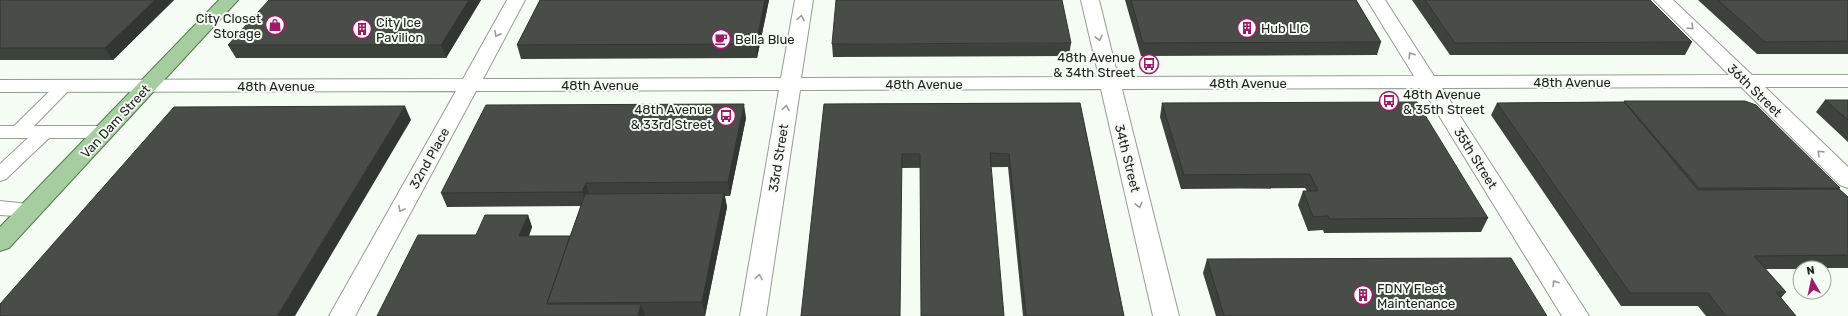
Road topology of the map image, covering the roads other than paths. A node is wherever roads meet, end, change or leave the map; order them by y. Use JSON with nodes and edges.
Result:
{"nodes":[{"id":1,"x":230,"y":0,"type":"edge"},
{"id":2,"x":516,"y":0,"type":"edge"},
{"id":3,"x":804,"y":0,"type":"edge"},
{"id":4,"x":1090,"y":0,"type":"edge"},
{"id":5,"x":1376,"y":0,"type":"edge"},
{"id":6,"x":1663,"y":0,"type":"edge"},
{"id":7,"x":1746,"y":81,"type":"junction"},
{"id":8,"x":1848,"y":81,"type":"edge"},
{"id":9,"x":1428,"y":82,"type":"junction"},
{"id":10,"x":1110,"y":83,"type":"junction"},
{"id":11,"x":468,"y":85,"type":"junction"},
{"id":12,"x":790,"y":85,"type":"junction"},
{"id":13,"x":0,"y":86,"type":"edge"},
{"id":14,"x":65,"y":86,"type":"junction"},
{"id":15,"x":148,"y":86,"type":"junction"},
{"id":16,"x":0,"y":132,"type":"edge"},
{"id":17,"x":18,"y":132,"type":"junction"},
{"id":18,"x":44,"y":132,"type":"junction"},
{"id":19,"x":104,"y":132,"type":"junction"},
{"id":20,"x":0,"y":176,"type":"edge"},
{"id":21,"x":1848,"y":180,"type":"edge"},
{"id":22,"x":0,"y":208,"type":"edge"},
{"id":23,"x":31,"y":210,"type":"junction"},
{"id":24,"x":0,"y":242,"type":"edge"},
{"id":25,"x":342,"y":316,"type":"edge"},
{"id":26,"x":753,"y":316,"type":"edge"},
{"id":27,"x":1166,"y":316,"type":"edge"},
{"id":28,"x":1576,"y":316,"type":"edge"}],
"edges":[{"from":1,"to":15,"type":"main road","name":"Van Dam Street"},
{"from":2,"to":11,"type":"street","name":"32nd Place","one_way":true},
{"from":12,"to":3,"type":"street","name":"33rd Street","one_way":true},
{"from":4,"to":10,"type":"street","name":"34th Street","one_way":true},
{"from":9,"to":5,"type":"street","name":"35th Street","one_way":true},
{"from":6,"to":7,"type":"street","name":"36th Street","one_way":true},
{"from":7,"to":8,"type":"street","name":"48th Avenue"},
{"from":7,"to":9,"type":"street","name":"48th Avenue"},
{"from":21,"to":7,"type":"street","name":"36th Street","one_way":true},
{"from":9,"to":10,"type":"street","name":"48th Avenue"},
{"from":28,"to":9,"type":"street","name":"35th Street","one_way":true},
{"from":10,"to":12,"type":"street","name":"48th Avenue"},
{"from":10,"to":27,"type":"street","name":"34th Street","one_way":true},
{"from":11,"to":12,"type":"street","name":"48th Avenue"},
{"from":11,"to":15,"type":"street","name":"48th Avenue"},
{"from":11,"to":25,"type":"street","name":"32nd Place","one_way":true},
{"from":26,"to":12,"type":"street","name":"33rd Street","one_way":true},
{"from":13,"to":14,"type":"street","name":"48th Avenue"},
{"from":14,"to":15,"type":"street","name":"48th Avenue"},
{"from":14,"to":17,"type":"lane"},
{"from":15,"to":19,"type":"main road","name":"Van Dam Street"},
{"from":16,"to":17,"type":"lane"},
{"from":17,"to":18,"type":"lane"},
{"from":18,"to":19,"type":"lane"},
{"from":18,"to":20,"type":"lane"},
{"from":19,"to":23,"type":"main road","name":"Van Dam Street"},
{"from":22,"to":23,"type":"lane"},
{"from":23,"to":24,"type":"main road","name":"Van Dam Street"}]}
